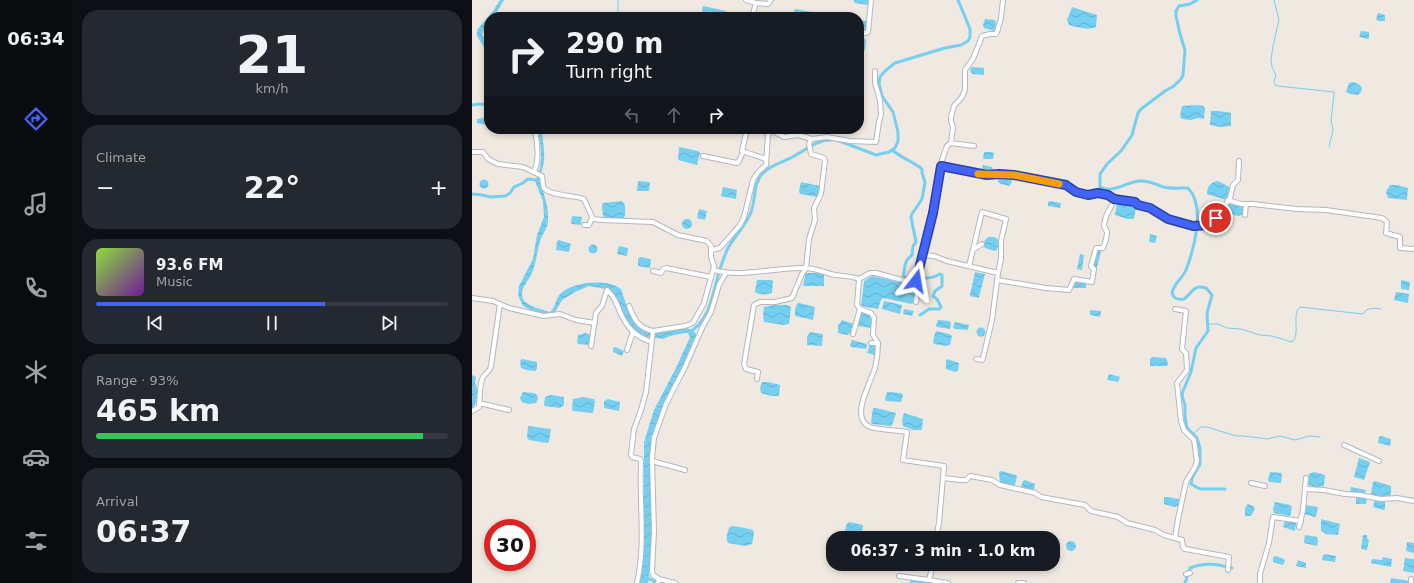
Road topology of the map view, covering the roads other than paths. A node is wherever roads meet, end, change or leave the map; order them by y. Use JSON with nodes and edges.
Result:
{"nodes":[{"id":1,"x":746,"y":0,"type":"edge"},
{"id":2,"x":771,"y":0,"type":"edge"},
{"id":3,"x":872,"y":0,"type":"edge"},
{"id":4,"x":1003,"y":0,"type":"edge"},
{"id":5,"x":756,"y":3,"type":"junction"},
{"id":6,"x":753,"y":12,"type":"edge"},
{"id":7,"x":864,"y":33,"type":"edge"},
{"id":8,"x":875,"y":71,"type":"dead end"},
{"id":9,"x":536,"y":134,"type":"edge"},
{"id":10,"x":746,"y":134,"type":"edge"},
{"id":11,"x":768,"y":134,"type":"edge"},
{"id":12,"x":780,"y":134,"type":"edge"},
{"id":13,"x":811,"y":139,"type":"junction"},
{"id":14,"x":951,"y":143,"type":"junction"},
{"id":15,"x":974,"y":146,"type":"dead end"},
{"id":16,"x":472,"y":152,"type":"edge"},
{"id":17,"x":743,"y":152,"type":"junction"},
{"id":18,"x":703,"y":156,"type":"dead end"},
{"id":19,"x":766,"y":159,"type":"junction"},
{"id":20,"x":1239,"y":161,"type":"dead end"},
{"id":21,"x":941,"y":166,"type":"junction"},
{"id":22,"x":535,"y":173,"type":"junction"},
{"id":23,"x":1114,"y":199,"type":"junction"},
{"id":24,"x":1228,"y":200,"type":"junction"},
{"id":25,"x":1246,"y":204,"type":"junction"},
{"id":26,"x":1245,"y":215,"type":"dead end"},
{"id":27,"x":592,"y":218,"type":"junction"},
{"id":28,"x":584,"y":225,"type":"dead end"},
{"id":29,"x":982,"y":244,"type":"dead end"},
{"id":30,"x":974,"y":249,"type":"junction"},
{"id":31,"x":711,"y":250,"type":"junction"},
{"id":32,"x":1414,"y":250,"type":"edge"},
{"id":33,"x":922,"y":255,"type":"junction"},
{"id":34,"x":969,"y":266,"type":"junction"},
{"id":35,"x":806,"y":268,"type":"junction"},
{"id":36,"x":714,"y":270,"type":"junction"},
{"id":37,"x":653,"y":271,"type":"dead end"},
{"id":38,"x":724,"y":272,"type":"junction"},
{"id":39,"x":998,"y":273,"type":"junction"},
{"id":40,"x":711,"y":277,"type":"junction"},
{"id":41,"x":859,"y":279,"type":"junction"},
{"id":42,"x":998,"y":280,"type":"junction"},
{"id":43,"x":916,"y":281,"type":"junction"},
{"id":44,"x":472,"y":298,"type":"edge"},
{"id":45,"x":916,"y":302,"type":"dead end"},
{"id":46,"x":500,"y":304,"type":"junction"},
{"id":47,"x":629,"y":306,"type":"dead end"},
{"id":48,"x":860,"y":309,"type":"junction"},
{"id":49,"x":1175,"y":309,"type":"dead end"},
{"id":50,"x":595,"y":323,"type":"junction"},
{"id":51,"x":633,"y":332,"type":"junction"},
{"id":52,"x":653,"y":332,"type":"junction"},
{"id":53,"x":853,"y":334,"type":"dead end"},
{"id":54,"x":652,"y":341,"type":"junction"},
{"id":55,"x":870,"y":343,"type":"dead end"},
{"id":56,"x":878,"y":343,"type":"junction"},
{"id":57,"x":591,"y":346,"type":"dead end"},
{"id":58,"x":627,"y":350,"type":"dead end"},
{"id":59,"x":976,"y":359,"type":"dead end"},
{"id":60,"x":757,"y":379,"type":"dead end"},
{"id":61,"x":479,"y":404,"type":"junction"},
{"id":62,"x":509,"y":410,"type":"dead end"},
{"id":63,"x":472,"y":411,"type":"edge"},
{"id":64,"x":1344,"y":445,"type":"dead end"},
{"id":65,"x":652,"y":461,"type":"junction"},
{"id":66,"x":1379,"y":461,"type":"dead end"},
{"id":67,"x":685,"y":470,"type":"dead end"},
{"id":68,"x":943,"y":478,"type":"junction"},
{"id":69,"x":1306,"y":478,"type":"dead end"},
{"id":70,"x":1251,"y":483,"type":"dead end"},
{"id":71,"x":1265,"y":486,"type":"dead end"},
{"id":72,"x":1304,"y":489,"type":"junction"},
{"id":73,"x":1414,"y":501,"type":"edge"},
{"id":74,"x":1301,"y":521,"type":"junction"},
{"id":75,"x":1299,"y":527,"type":"dead end"},
{"id":76,"x":937,"y":531,"type":"edge"},
{"id":77,"x":1175,"y":538,"type":"junction"},
{"id":78,"x":1228,"y":570,"type":"dead end"},
{"id":79,"x":931,"y":571,"type":"edge"},
{"id":80,"x":899,"y":576,"type":"dead end"},
{"id":81,"x":929,"y":580,"type":"junction"},
{"id":82,"x":658,"y":581,"type":"edge"},
{"id":83,"x":637,"y":583,"type":"edge"},
{"id":84,"x":674,"y":583,"type":"edge"},
{"id":85,"x":948,"y":583,"type":"edge"},
{"id":86,"x":1018,"y":583,"type":"edge"},
{"id":87,"x":1024,"y":583,"type":"edge"},
{"id":88,"x":1260,"y":583,"type":"edge"}],
"edges":[{"from":1,"to":5,"type":"street"},
{"from":2,"to":5,"type":"street"},
{"from":3,"to":7,"type":"street"},
{"from":4,"to":14,"type":"street"},
{"from":5,"to":6,"type":"street"},
{"from":8,"to":13,"type":"street"},
{"from":9,"to":22,"type":"street"},
{"from":10,"to":17,"type":"street"},
{"from":11,"to":19,"type":"street"},
{"from":12,"to":13,"type":"street"},
{"from":13,"to":35,"type":"street"},
{"from":14,"to":15,"type":"street"},
{"from":14,"to":21,"type":"street"},
{"from":16,"to":22,"type":"street"},
{"from":17,"to":18,"type":"street"},
{"from":17,"to":19,"type":"street"},
{"from":19,"to":31,"type":"street"},
{"from":20,"to":24,"type":"street"},
{"from":21,"to":23,"type":"street"},
{"from":21,"to":33,"type":"street"},
{"from":22,"to":27,"type":"street"},
{"from":23,"to":24,"type":"street"},
{"from":23,"to":42,"type":"street"},
{"from":24,"to":25,"type":"street"},
{"from":25,"to":26,"type":"street"},
{"from":25,"to":32,"type":"street"},
{"from":27,"to":28,"type":"street"},
{"from":27,"to":31,"type":"street"},
{"from":29,"to":30,"type":"street"},
{"from":30,"to":34,"type":"street"},
{"from":30,"to":39,"type":"street"},
{"from":31,"to":36,"type":"street"},
{"from":33,"to":34,"type":"street"},
{"from":33,"to":43,"type":"street"},
{"from":34,"to":39,"type":"street"},
{"from":35,"to":38,"type":"street"},
{"from":35,"to":41,"type":"street"},
{"from":35,"to":60,"type":"street"},
{"from":36,"to":38,"type":"street"},
{"from":36,"to":40,"type":"street"},
{"from":37,"to":40,"type":"street"},
{"from":38,"to":65,"type":"street"},
{"from":39,"to":42,"type":"street"},
{"from":40,"to":52,"type":"street"},
{"from":41,"to":43,"type":"street"},
{"from":41,"to":48,"type":"street"},
{"from":42,"to":59,"type":"street"},
{"from":43,"to":45,"type":"street"},
{"from":44,"to":46,"type":"street"},
{"from":46,"to":50,"type":"street"},
{"from":46,"to":61,"type":"street"},
{"from":47,"to":52,"type":"street"},
{"from":48,"to":53,"type":"street"},
{"from":48,"to":56,"type":"street"},
{"from":49,"to":77,"type":"street"},
{"from":50,"to":51,"type":"street"},
{"from":50,"to":57,"type":"street"},
{"from":51,"to":54,"type":"street"},
{"from":51,"to":58,"type":"street"},
{"from":52,"to":54,"type":"street"},
{"from":54,"to":83,"type":"street"},
{"from":55,"to":56,"type":"street"},
{"from":56,"to":68,"type":"street"},
{"from":61,"to":62,"type":"street"},
{"from":61,"to":63,"type":"street"},
{"from":64,"to":66,"type":"street"},
{"from":65,"to":67,"type":"street"},
{"from":65,"to":82,"type":"street"},
{"from":68,"to":76,"type":"street"},
{"from":68,"to":77,"type":"street"},
{"from":69,"to":72,"type":"street"},
{"from":70,"to":71,"type":"street"},
{"from":72,"to":73,"type":"street"},
{"from":72,"to":74,"type":"street"},
{"from":74,"to":75,"type":"street"},
{"from":74,"to":88,"type":"street"},
{"from":77,"to":78,"type":"street"},
{"from":79,"to":81,"type":"street"},
{"from":80,"to":81,"type":"street"},
{"from":81,"to":85,"type":"street"},
{"from":82,"to":84,"type":"street"},
{"from":86,"to":87,"type":"street"}]}
